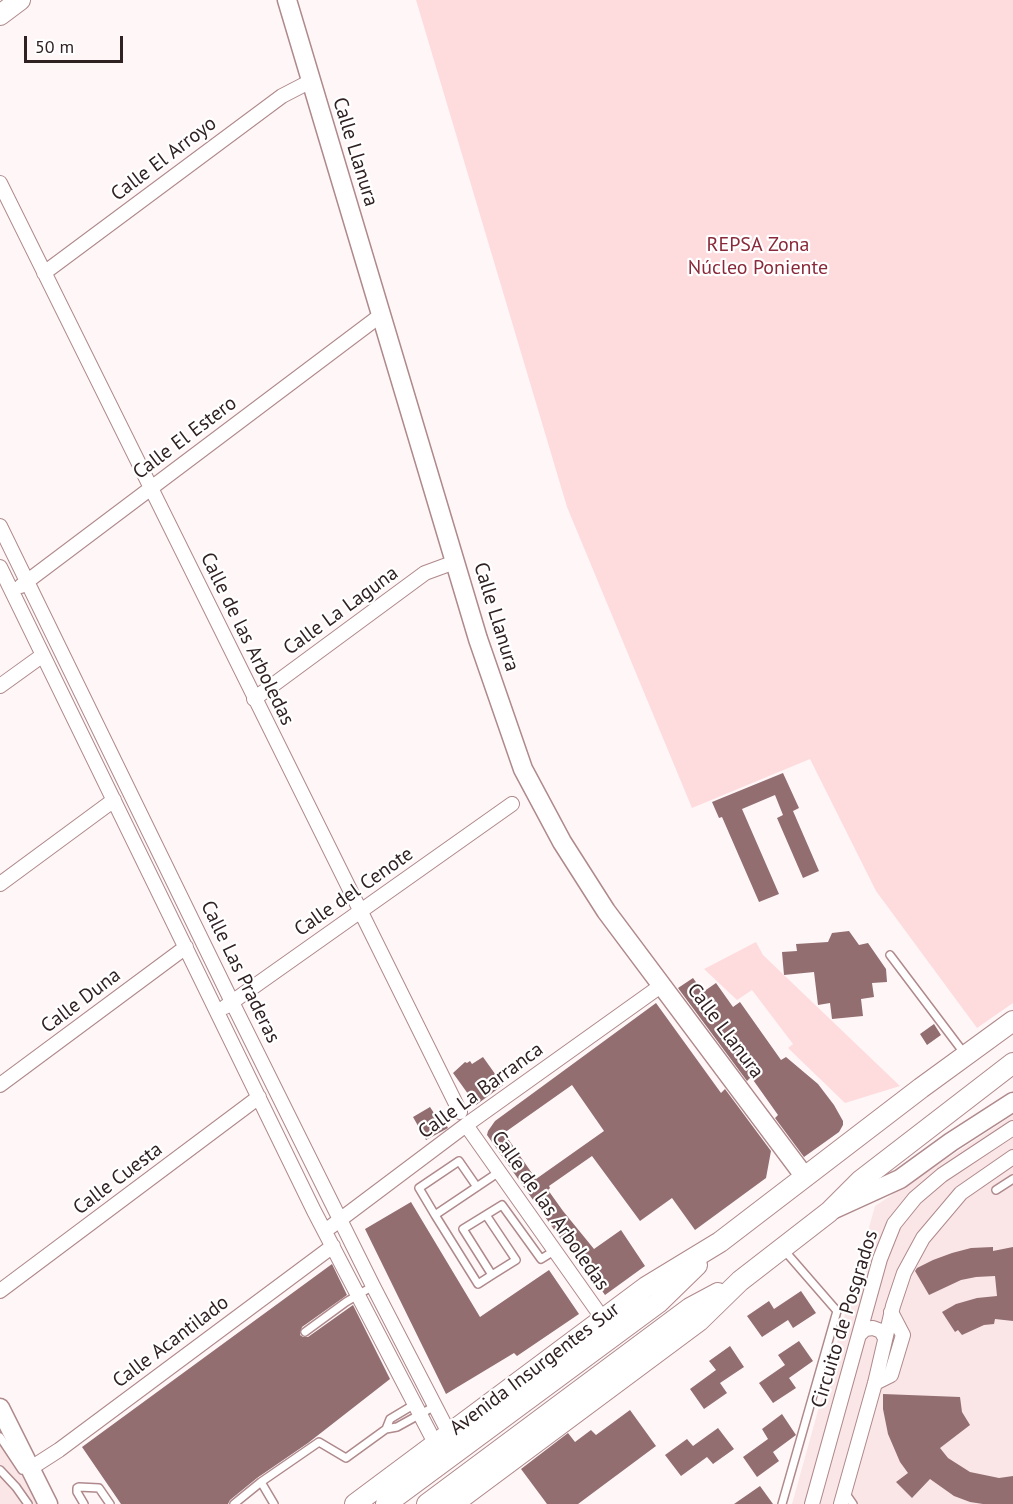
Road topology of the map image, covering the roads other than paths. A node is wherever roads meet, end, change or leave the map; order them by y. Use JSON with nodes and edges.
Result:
{"nodes":[{"id":1,"x":20,"y":0,"type":"edge"},
{"id":2,"x":287,"y":0,"type":"edge"},
{"id":3,"x":0,"y":15,"type":"edge"},
{"id":4,"x":311,"y":81,"type":"junction"},
{"id":5,"x":0,"y":183,"type":"edge"},
{"id":6,"x":44,"y":273,"type":"junction"},
{"id":7,"x":381,"y":315,"type":"junction"},
{"id":8,"x":151,"y":488,"type":"junction"},
{"id":9,"x":0,"y":526,"type":"edge"},
{"id":10,"x":455,"y":562,"type":"junction"},
{"id":11,"x":0,"y":567,"type":"edge"},
{"id":12,"x":27,"y":582,"type":"junction"},
{"id":13,"x":12,"y":592,"type":"junction"},
{"id":14,"x":43,"y":654,"type":"junction"},
{"id":15,"x":0,"y":686,"type":"edge"},
{"id":16,"x":254,"y":699,"type":"junction"},
{"id":17,"x":114,"y":800,"type":"junction"},
{"id":18,"x":512,"y":804,"type":"dead end"},
{"id":19,"x":0,"y":884,"type":"edge"},
{"id":20,"x":361,"y":912,"type":"junction"},
{"id":21,"x":186,"y":947,"type":"junction"},
{"id":22,"x":890,"y":955,"type":"dead end"},
{"id":23,"x":662,"y":984,"type":"junction"},
{"id":24,"x":232,"y":1002,"type":"junction"},
{"id":25,"x":217,"y":1012,"type":"junction"},
{"id":26,"x":1013,"y":1022,"type":"edge"},
{"id":27,"x":965,"y":1056,"type":"junction"},
{"id":28,"x":1013,"y":1063,"type":"edge"},
{"id":29,"x":0,"y":1086,"type":"edge"},
{"id":30,"x":259,"y":1098,"type":"junction"},
{"id":31,"x":1013,"y":1102,"type":"edge"},
{"id":32,"x":460,"y":1112,"type":"dead end"},
{"id":33,"x":466,"y":1125,"type":"junction"},
{"id":34,"x":1013,"y":1128,"type":"edge"},
{"id":35,"x":1013,"y":1157,"type":"edge"},
{"id":36,"x":499,"y":1172,"type":"junction"},
{"id":37,"x":805,"y":1177,"type":"junction"},
{"id":38,"x":1013,"y":1179,"type":"edge"},
{"id":39,"x":477,"y":1188,"type":"junction"},
{"id":40,"x":996,"y":1190,"type":"dead end"},
{"id":41,"x":829,"y":1212,"type":"junction"},
{"id":42,"x":435,"y":1215,"type":"junction"},
{"id":43,"x":486,"y":1215,"type":"junction"},
{"id":44,"x":340,"y":1219,"type":"junction"},
{"id":45,"x":325,"y":1231,"type":"junction"},
{"id":46,"x":720,"y":1242,"type":"junction"},
{"id":47,"x":333,"y":1246,"type":"junction"},
{"id":48,"x":783,"y":1248,"type":"junction"},
{"id":49,"x":554,"y":1251,"type":"junction"},
{"id":50,"x":492,"y":1275,"type":"junction"},
{"id":51,"x":875,"y":1280,"type":"junction"},
{"id":52,"x":740,"y":1281,"type":"junction"},
{"id":53,"x":373,"y":1286,"type":"junction"},
{"id":54,"x":0,"y":1291,"type":"edge"},
{"id":55,"x":358,"y":1295,"type":"junction"},
{"id":56,"x":896,"y":1295,"type":"junction"},
{"id":57,"x":891,"y":1312,"type":"junction"},
{"id":58,"x":603,"y":1319,"type":"junction"},
{"id":59,"x":305,"y":1332,"type":"dead end"},
{"id":60,"x":859,"y":1335,"type":"junction"},
{"id":61,"x":885,"y":1338,"type":"junction"},
{"id":62,"x":417,"y":1371,"type":"junction"},
{"id":63,"x":402,"y":1379,"type":"junction"},
{"id":64,"x":875,"y":1383,"type":"junction"},
{"id":65,"x":435,"y":1406,"type":"junction"},
{"id":66,"x":0,"y":1408,"type":"edge"},
{"id":67,"x":418,"y":1409,"type":"junction"},
{"id":68,"x":0,"y":1437,"type":"edge"},
{"id":69,"x":442,"y":1438,"type":"junction"},
{"id":70,"x":31,"y":1468,"type":"junction"},
{"id":71,"x":0,"y":1470,"type":"edge"},
{"id":72,"x":261,"y":1482,"type":"junction"},
{"id":73,"x":843,"y":1498,"type":"edge"},
{"id":74,"x":28,"y":1504,"type":"edge"},
{"id":75,"x":48,"y":1504,"type":"edge"},
{"id":76,"x":84,"y":1504,"type":"edge"},
{"id":77,"x":110,"y":1504,"type":"edge"},
{"id":78,"x":234,"y":1504,"type":"edge"},
{"id":79,"x":274,"y":1504,"type":"edge"},
{"id":80,"x":355,"y":1504,"type":"edge"},
{"id":81,"x":386,"y":1504,"type":"edge"},
{"id":82,"x":427,"y":1504,"type":"edge"},
{"id":83,"x":453,"y":1504,"type":"edge"},
{"id":84,"x":782,"y":1504,"type":"edge"},
{"id":85,"x":812,"y":1504,"type":"edge"},
{"id":86,"x":853,"y":1504,"type":"edge"}],
"edges":[{"from":1,"to":3,"type":"main road"},
{"from":2,"to":4,"type":"street","name":"Calle Llanura"},
{"from":4,"to":6,"type":"street","name":"Calle El Arroyo"},
{"from":4,"to":7,"type":"street","name":"Calle Llanura"},
{"from":5,"to":6,"type":"street","name":"Calle de las Arboledas"},
{"from":6,"to":8,"type":"street","name":"Calle de las Arboledas"},
{"from":7,"to":8,"type":"street","name":"Calle El Estero"},
{"from":7,"to":10,"type":"street","name":"Calle Llanura"},
{"from":8,"to":12,"type":"street","name":"Calle El Estero"},
{"from":8,"to":16,"type":"street","name":"Calle de las Arboledas"},
{"from":9,"to":12,"type":"street","name":"Calle Las Praderas"},
{"from":10,"to":16,"type":"street","name":"Calle La Laguna"},
{"from":10,"to":23,"type":"street","name":"Calle Llanura"},
{"from":11,"to":13,"type":"street","name":"Calle Las Praderas"},
{"from":12,"to":13,"type":"street","name":"Calle El Estero"},
{"from":12,"to":24,"type":"street","name":"Calle Las Praderas"},
{"from":13,"to":14,"type":"street","name":"Calle Las Praderas"},
{"from":14,"to":15,"type":"street"},
{"from":14,"to":17,"type":"street","name":"Calle Las Praderas"},
{"from":16,"to":20,"type":"street","name":"Calle de las Arboledas"},
{"from":17,"to":19,"type":"street"},
{"from":17,"to":21,"type":"street","name":"Calle Las Praderas"},
{"from":18,"to":20,"type":"street","name":"Calle del Cenote"},
{"from":20,"to":24,"type":"street","name":"Calle del Cenote"},
{"from":20,"to":32,"type":"street","name":"Calle de las Arboledas"},
{"from":21,"to":25,"type":"street","name":"Calle Las Praderas"},
{"from":21,"to":29,"type":"street","name":"Calle Duna"},
{"from":22,"to":27,"type":"lane"},
{"from":23,"to":33,"type":"street","name":"Calle La Barranca"},
{"from":23,"to":37,"type":"street","name":"Calle Llanura"},
{"from":24,"to":25,"type":"street","name":"Calle del Cenote"},
{"from":24,"to":44,"type":"street","name":"Calle Las Praderas"},
{"from":25,"to":30,"type":"street","name":"Calle Las Praderas"},
{"from":26,"to":27,"type":"main road","name":"Avenida Insurgentes Sur"},
{"from":27,"to":37,"type":"main road","name":"Avenida Insurgentes Sur"},
{"from":28,"to":41,"type":"main road"},
{"from":30,"to":45,"type":"street","name":"Calle Las Praderas"},
{"from":30,"to":54,"type":"street","name":"Calle Cuesta"},
{"from":31,"to":41,"type":"street"},
{"from":33,"to":36,"type":"street","name":"Calle de las Arboledas"},
{"from":33,"to":44,"type":"street","name":"Calle La Barranca"},
{"from":34,"to":51,"type":"street","name":"Circuito de Posgrados"},
{"from":35,"to":56,"type":"street"},
{"from":36,"to":39,"type":"lane"},
{"from":36,"to":49,"type":"street","name":"Calle de las Arboledas"},
{"from":37,"to":46,"type":"main road","name":"Avenida Insurgentes Sur"},
{"from":38,"to":40,"type":"lane"},
{"from":39,"to":42,"type":"lane"},
{"from":39,"to":42,"type":"lane"},
{"from":41,"to":48,"type":"main road"},
{"from":42,"to":50,"type":"lane"},
{"from":43,"to":49,"type":"lane"},
{"from":43,"to":50,"type":"lane"},
{"from":43,"to":50,"type":"lane"},
{"from":44,"to":45,"type":"street","name":"Calle La Barranca"},
{"from":44,"to":53,"type":"street","name":"Calle Las Praderas"},
{"from":45,"to":47,"type":"street","name":"Calle Las Praderas"},
{"from":46,"to":58,"type":"main road","name":"Avenida Insurgentes Sur"},
{"from":46,"to":81,"type":"main road","name":"Avenida Insurgentes Sur"},
{"from":47,"to":55,"type":"street","name":"Calle Las Praderas"},
{"from":47,"to":70,"type":"street","name":"Calle Acantilado"},
{"from":48,"to":52,"type":"main road"},
{"from":48,"to":84,"type":"lane"},
{"from":49,"to":58,"type":"street","name":"Calle de las Arboledas"},
{"from":51,"to":56,"type":"street"},
{"from":51,"to":60,"type":"street","name":"Circuito de Posgrados"},
{"from":52,"to":82,"type":"main road"},
{"from":52,"to":83,"type":"main road"},
{"from":53,"to":55,"type":"lane"},
{"from":53,"to":62,"type":"street","name":"Calle Las Praderas"},
{"from":55,"to":59,"type":"lane"},
{"from":55,"to":63,"type":"street","name":"Calle Las Praderas"},
{"from":56,"to":57,"type":"street"},
{"from":57,"to":61,"type":"street"},
{"from":57,"to":64,"type":"street"},
{"from":58,"to":69,"type":"main road","name":"Avenida Insurgentes Sur"},
{"from":60,"to":61,"type":"street"},
{"from":60,"to":85,"type":"street","name":"Circuito de Posgrados"},
{"from":61,"to":64,"type":"street"},
{"from":62,"to":63,"type":"lane"},
{"from":62,"to":65,"type":"street","name":"Calle Las Praderas"},
{"from":63,"to":67,"type":"street","name":"Calle Las Praderas"},
{"from":64,"to":73,"type":"street"},
{"from":65,"to":67,"type":"lane"},
{"from":65,"to":69,"type":"street","name":"Calle Las Praderas"},
{"from":66,"to":70,"type":"street"},
{"from":67,"to":69,"type":"street","name":"Calle Las Praderas"},
{"from":67,"to":72,"type":"lane"},
{"from":68,"to":75,"type":"lane"},
{"from":69,"to":80,"type":"main road","name":"Avenida Insurgentes Sur"},
{"from":70,"to":75,"type":"street"},
{"from":71,"to":74,"type":"lane"},
{"from":72,"to":78,"type":"lane"},
{"from":72,"to":79,"type":"lane"},
{"from":73,"to":86,"type":"lane"},
{"from":76,"to":77,"type":"lane"}]}
